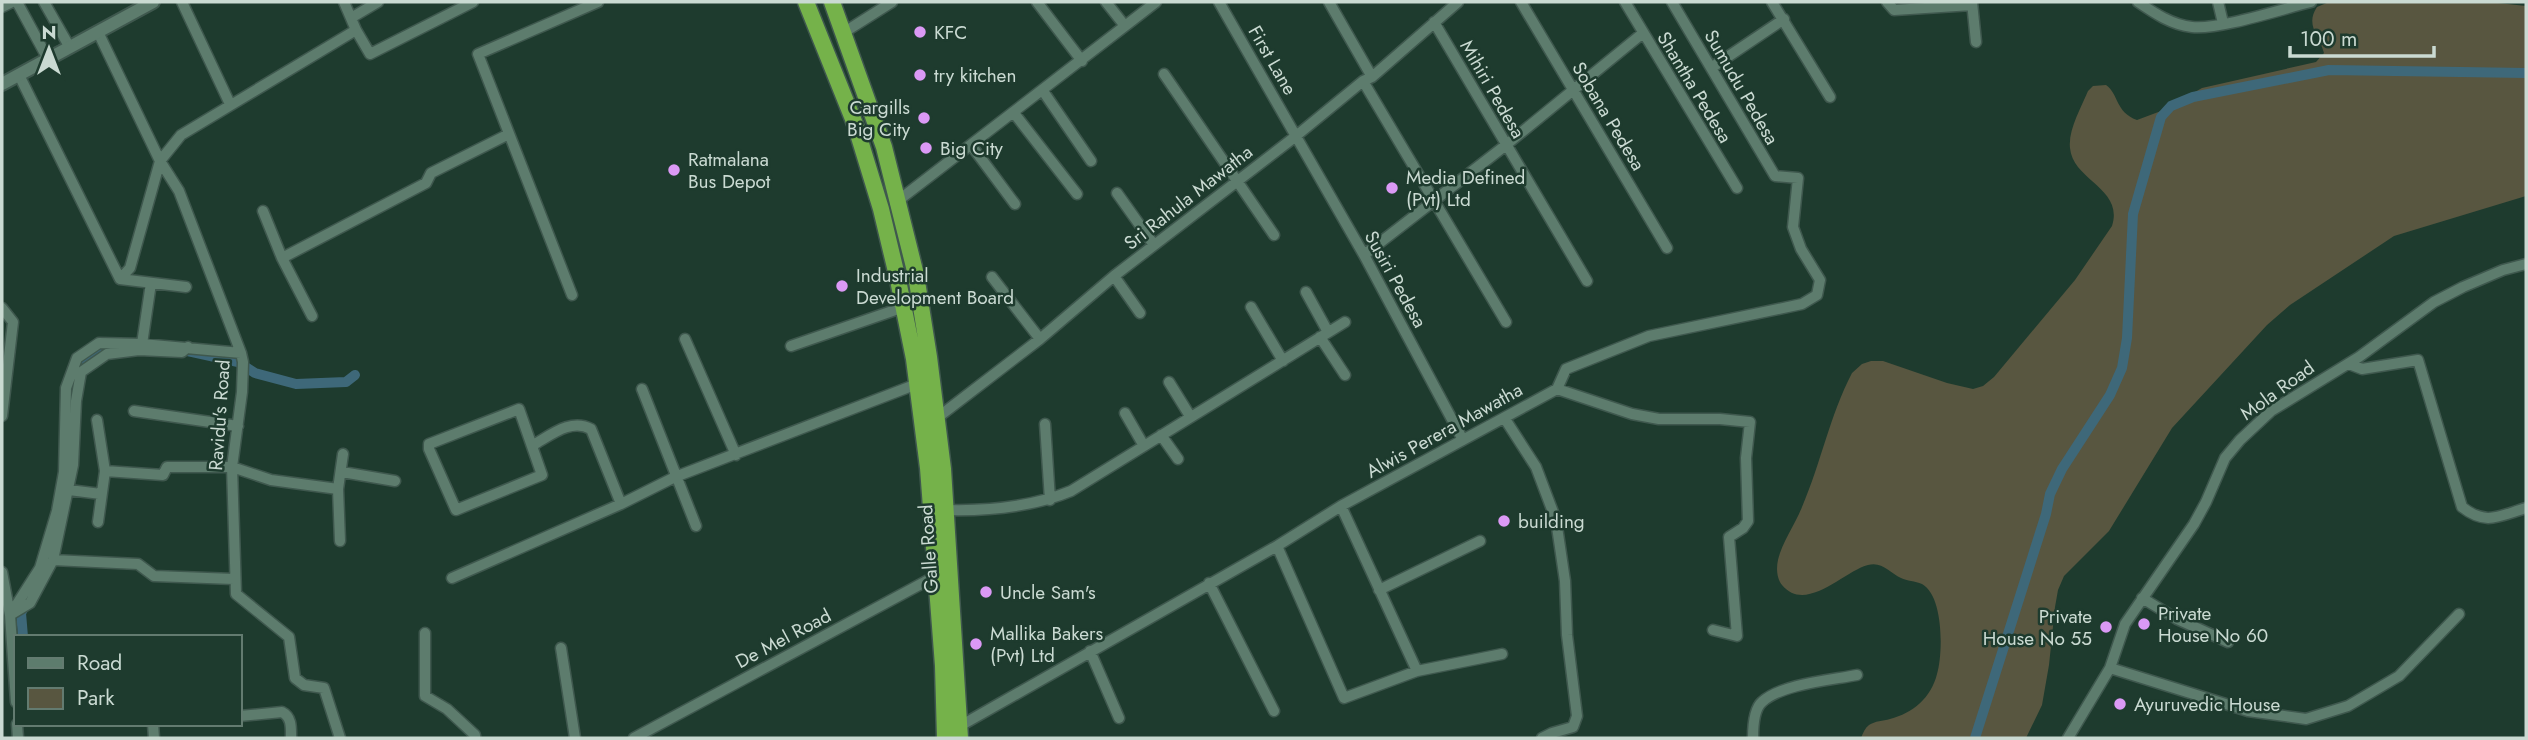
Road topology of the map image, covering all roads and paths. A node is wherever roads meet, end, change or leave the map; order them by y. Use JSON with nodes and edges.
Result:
{"nodes":[{"id":1,"x":15,"y":2,"type":"edge"},
{"id":2,"x":44,"y":2,"type":"edge"},
{"id":3,"x":153,"y":2,"type":"edge"},
{"id":4,"x":182,"y":2,"type":"edge"},
{"id":5,"x":344,"y":2,"type":"edge"},
{"id":6,"x":378,"y":2,"type":"edge"},
{"id":7,"x":473,"y":2,"type":"edge"},
{"id":8,"x":598,"y":2,"type":"edge"},
{"id":9,"x":806,"y":2,"type":"edge"},
{"id":10,"x":832,"y":2,"type":"edge"},
{"id":11,"x":892,"y":2,"type":"edge"},
{"id":12,"x":1037,"y":2,"type":"edge"},
{"id":13,"x":1106,"y":2,"type":"edge"},
{"id":14,"x":1156,"y":2,"type":"edge"},
{"id":15,"x":1219,"y":2,"type":"edge"},
{"id":16,"x":1329,"y":2,"type":"edge"},
{"id":17,"x":1521,"y":2,"type":"edge"},
{"id":18,"x":1625,"y":2,"type":"edge"},
{"id":19,"x":1672,"y":2,"type":"edge"},
{"id":20,"x":1772,"y":2,"type":"edge"},
{"id":21,"x":1886,"y":2,"type":"edge"},
{"id":22,"x":2138,"y":2,"type":"edge"},
{"id":23,"x":2218,"y":2,"type":"edge"},
{"id":24,"x":2311,"y":2,"type":"edge"},
{"id":25,"x":1972,"y":3,"type":"edge"},
{"id":26,"x":1453,"y":4,"type":"edge"},
{"id":27,"x":138,"y":5,"type":"edge"},
{"id":28,"x":2,"y":7,"type":"edge"},
{"id":29,"x":351,"y":18,"type":"junction"},
{"id":30,"x":1784,"y":19,"type":"junction"},
{"id":31,"x":1434,"y":22,"type":"junction"},
{"id":32,"x":2222,"y":23,"type":"junction"},
{"id":33,"x":1125,"y":26,"type":"junction"},
{"id":34,"x":356,"y":30,"type":"junction"},
{"id":35,"x":98,"y":32,"type":"junction"},
{"id":36,"x":843,"y":33,"type":"junction"},
{"id":37,"x":1643,"y":33,"type":"junction"},
{"id":38,"x":1976,"y":42,"type":"dead end"},
{"id":39,"x":69,"y":46,"type":"junction"},
{"id":40,"x":48,"y":59,"type":"junction"},
{"id":41,"x":1083,"y":61,"type":"junction"},
{"id":42,"x":1711,"y":68,"type":"junction"},
{"id":43,"x":1164,"y":74,"type":"dead end"},
{"id":44,"x":19,"y":75,"type":"junction"},
{"id":45,"x":1368,"y":79,"type":"junction"},
{"id":46,"x":3,"y":82,"type":"edge"},
{"id":47,"x":1573,"y":90,"type":"junction"},
{"id":48,"x":1043,"y":91,"type":"junction"},
{"id":49,"x":1830,"y":97,"type":"dead end"},
{"id":50,"x":230,"y":104,"type":"junction"},
{"id":51,"x":1014,"y":113,"type":"junction"},
{"id":52,"x":509,"y":134,"type":"junction"},
{"id":53,"x":1296,"y":136,"type":"junction"},
{"id":54,"x":971,"y":145,"type":"junction"},
{"id":55,"x":1506,"y":145,"type":"junction"},
{"id":56,"x":160,"y":161,"type":"junction"},
{"id":57,"x":1091,"y":161,"type":"dead end"},
{"id":58,"x":1791,"y":176,"type":"joint"},
{"id":59,"x":1237,"y":181,"type":"junction"},
{"id":60,"x":1737,"y":188,"type":"dead end"},
{"id":61,"x":1117,"y":193,"type":"dead end"},
{"id":62,"x":1077,"y":194,"type":"dead end"},
{"id":63,"x":1433,"y":200,"type":"junction"},
{"id":64,"x":898,"y":201,"type":"junction"},
{"id":65,"x":1015,"y":204,"type":"dead end"},
{"id":66,"x":881,"y":209,"type":"junction"},
{"id":67,"x":263,"y":211,"type":"dead end"},
{"id":68,"x":1274,"y":235,"type":"dead end"},
{"id":69,"x":1154,"y":245,"type":"junction"},
{"id":70,"x":1667,"y":248,"type":"dead end"},
{"id":71,"x":1364,"y":255,"type":"junction"},
{"id":72,"x":282,"y":258,"type":"junction"},
{"id":73,"x":2526,"y":264,"type":"edge"},
{"id":74,"x":1114,"y":276,"type":"junction"},
{"id":75,"x":992,"y":277,"type":"dead end"},
{"id":76,"x":120,"y":279,"type":"junction"},
{"id":77,"x":1587,"y":281,"type":"dead end"},
{"id":78,"x":151,"y":283,"type":"junction"},
{"id":79,"x":186,"y":287,"type":"dead end"},
{"id":80,"x":1306,"y":292,"type":"dead end"},
{"id":81,"x":572,"y":295,"type":"dead end"},
{"id":82,"x":904,"y":307,"type":"junction"},
{"id":83,"x":1251,"y":307,"type":"dead end"},
{"id":84,"x":2,"y":308,"type":"edge"},
{"id":85,"x":1140,"y":313,"type":"dead end"},
{"id":86,"x":312,"y":316,"type":"dead end"},
{"id":87,"x":1345,"y":322,"type":"dead end"},
{"id":88,"x":1506,"y":322,"type":"dead end"},
{"id":89,"x":1324,"y":335,"type":"junction"},
{"id":90,"x":685,"y":339,"type":"dead end"},
{"id":91,"x":1041,"y":339,"type":"junction"},
{"id":92,"x":142,"y":344,"type":"junction"},
{"id":93,"x":791,"y":346,"type":"dead end"},
{"id":94,"x":185,"y":349,"type":"junction"},
{"id":95,"x":242,"y":357,"type":"junction"},
{"id":96,"x":1283,"y":361,"type":"junction"},
{"id":97,"x":2349,"y":364,"type":"junction"},
{"id":98,"x":1345,"y":375,"type":"dead end"},
{"id":99,"x":1169,"y":382,"type":"dead end"},
{"id":100,"x":917,"y":384,"type":"junction"},
{"id":101,"x":642,"y":389,"type":"dead end"},
{"id":102,"x":1557,"y":389,"type":"junction"},
{"id":103,"x":134,"y":411,"type":"dead end"},
{"id":104,"x":1125,"y":413,"type":"dead end"},
{"id":105,"x":2,"y":416,"type":"edge"},
{"id":106,"x":1190,"y":416,"type":"junction"},
{"id":107,"x":937,"y":418,"type":"junction"},
{"id":108,"x":1505,"y":419,"type":"junction"},
{"id":109,"x":97,"y":420,"type":"dead end"},
{"id":110,"x":1045,"y":424,"type":"dead end"},
{"id":111,"x":238,"y":426,"type":"junction"},
{"id":112,"x":1161,"y":435,"type":"junction"},
{"id":113,"x":1464,"y":440,"type":"junction"},
{"id":114,"x":533,"y":445,"type":"junction"},
{"id":115,"x":1144,"y":446,"type":"junction"},
{"id":116,"x":343,"y":454,"type":"dead end"},
{"id":117,"x":736,"y":455,"type":"junction"},
{"id":118,"x":1178,"y":459,"type":"dead end"},
{"id":119,"x":232,"y":467,"type":"junction"},
{"id":120,"x":105,"y":471,"type":"junction"},
{"id":121,"x":342,"y":472,"type":"junction"},
{"id":122,"x":675,"y":477,"type":"junction"},
{"id":123,"x":395,"y":481,"type":"dead end"},
{"id":124,"x":338,"y":489,"type":"junction"},
{"id":125,"x":69,"y":490,"type":"junction"},
{"id":126,"x":101,"y":494,"type":"junction"},
{"id":127,"x":1050,"y":500,"type":"junction"},
{"id":128,"x":621,"y":504,"type":"junction"},
{"id":129,"x":1341,"y":506,"type":"junction"},
{"id":130,"x":2526,"y":508,"type":"edge"},
{"id":131,"x":947,"y":510,"type":"junction"},
{"id":132,"x":98,"y":522,"type":"dead end"},
{"id":133,"x":696,"y":526,"type":"dead end"},
{"id":134,"x":340,"y":541,"type":"dead end"},
{"id":135,"x":1480,"y":541,"type":"dead end"},
{"id":136,"x":1277,"y":546,"type":"junction"},
{"id":137,"x":53,"y":559,"type":"junction"},
{"id":138,"x":2,"y":572,"type":"edge"},
{"id":139,"x":943,"y":577,"type":"junction"},
{"id":140,"x":452,"y":578,"type":"dead end"},
{"id":141,"x":234,"y":579,"type":"junction"},
{"id":142,"x":1209,"y":583,"type":"junction"},
{"id":143,"x":1379,"y":590,"type":"junction"},
{"id":144,"x":2143,"y":598,"type":"junction"},
{"id":145,"x":9,"y":614,"type":"junction"},
{"id":146,"x":2459,"y":614,"type":"dead end"},
{"id":147,"x":1713,"y":631,"type":"dead end"},
{"id":148,"x":425,"y":633,"type":"dead end"},
{"id":149,"x":2228,"y":642,"type":"dead end"},
{"id":150,"x":561,"y":648,"type":"dead end"},
{"id":151,"x":1090,"y":651,"type":"junction"},
{"id":152,"x":1502,"y":654,"type":"dead end"},
{"id":153,"x":10,"y":657,"type":"edge"},
{"id":154,"x":2110,"y":668,"type":"junction"},
{"id":155,"x":1417,"y":671,"type":"junction"},
{"id":156,"x":1857,"y":675,"type":"dead end"},
{"id":157,"x":14,"y":687,"type":"edge"},
{"id":158,"x":1274,"y":711,"type":"dead end"},
{"id":159,"x":242,"y":716,"type":"edge"},
{"id":160,"x":1119,"y":718,"type":"dead end"},
{"id":161,"x":960,"y":732,"type":"edge"},
{"id":162,"x":291,"y":738,"type":"edge"},
{"id":163,"x":340,"y":738,"type":"edge"},
{"id":164,"x":475,"y":738,"type":"edge"},
{"id":165,"x":575,"y":738,"type":"edge"},
{"id":166,"x":634,"y":738,"type":"edge"},
{"id":167,"x":945,"y":738,"type":"edge"},
{"id":168,"x":1542,"y":738,"type":"edge"},
{"id":169,"x":1753,"y":738,"type":"edge"},
{"id":170,"x":2068,"y":738,"type":"edge"}],
"edges":[{"from":1,"to":28,"type":"street"},
{"from":1,"to":40,"type":"street"},
{"from":2,"to":39,"type":"street"},
{"from":3,"to":27,"type":"street"},
{"from":4,"to":50,"type":"street"},
{"from":5,"to":29,"type":"street"},
{"from":6,"to":29,"type":"street"},
{"from":7,"to":34,"type":"street"},
{"from":8,"to":52,"type":"street"},
{"from":9,"to":66,"type":"highway"},
{"from":10,"to":36,"type":"highway"},
{"from":11,"to":36,"type":"street"},
{"from":12,"to":41,"type":"street"},
{"from":13,"to":33,"type":"street"},
{"from":14,"to":33,"type":"street"},
{"from":15,"to":53,"type":"street","name":"First Lane"},
{"from":16,"to":45,"type":"street"},
{"from":17,"to":47,"type":"street","name":"Sobana Pedesa"},
{"from":18,"to":37,"type":"street","name":"Shantha Pedesa"},
{"from":19,"to":42,"type":"street","name":"Sumudu Pedesa"},
{"from":20,"to":30,"type":"street"},
{"from":21,"to":25,"type":"street"},
{"from":22,"to":32,"type":"street"},
{"from":23,"to":32,"type":"street"},
{"from":24,"to":32,"type":"street"},
{"from":25,"to":38,"type":"street"},
{"from":26,"to":31,"type":"street","name":"Sri Rahula Mawatha"},
{"from":27,"to":35,"type":"street"},
{"from":29,"to":34,"type":"street"},
{"from":30,"to":42,"type":"street"},
{"from":30,"to":49,"type":"street"},
{"from":31,"to":45,"type":"street","name":"Sri Rahula Mawatha"},
{"from":31,"to":55,"type":"street","name":"Mihiri Pedesa"},
{"from":33,"to":41,"type":"street"},
{"from":34,"to":50,"type":"street"},
{"from":35,"to":39,"type":"street"},
{"from":35,"to":56,"type":"street","name":"Ravidu's Road"},
{"from":36,"to":64,"type":"highway","name":"Galle Road"},
{"from":37,"to":47,"type":"street"},
{"from":37,"to":60,"type":"street","name":"Shantha Pedesa"},
{"from":39,"to":40,"type":"street"},
{"from":40,"to":44,"type":"street"},
{"from":41,"to":48,"type":"street"},
{"from":42,"to":58,"type":"street","name":"Sumudu Pedesa"},
{"from":43,"to":59,"type":"street"},
{"from":44,"to":46,"type":"street"},
{"from":44,"to":76,"type":"street"},
{"from":45,"to":53,"type":"street","name":"Sri Rahula Mawatha"},
{"from":45,"to":63,"type":"street"},
{"from":47,"to":55,"type":"street"},
{"from":47,"to":70,"type":"street","name":"Sobana Pedesa"},
{"from":48,"to":51,"type":"street"},
{"from":48,"to":57,"type":"street"},
{"from":50,"to":56,"type":"street"},
{"from":51,"to":54,"type":"street"},
{"from":51,"to":62,"type":"street"},
{"from":52,"to":72,"type":"street"},
{"from":52,"to":81,"type":"street"},
{"from":53,"to":59,"type":"street","name":"Sri Rahula Mawatha"},
{"from":53,"to":71,"type":"street","name":"Susiri Pedesa"},
{"from":54,"to":64,"type":"street"},
{"from":54,"to":65,"type":"street"},
{"from":55,"to":63,"type":"street"},
{"from":55,"to":77,"type":"street","name":"Mihiri Pedesa"},
{"from":56,"to":76,"type":"street"},
{"from":56,"to":95,"type":"street","name":"Ravidu's Road"},
{"from":58,"to":102,"type":"street","name":"Alwis Perera Mawatha"},
{"from":59,"to":68,"type":"street"},
{"from":59,"to":69,"type":"street","name":"Sri Rahula Mawatha"},
{"from":61,"to":69,"type":"street"},
{"from":63,"to":71,"type":"street"},
{"from":63,"to":88,"type":"street"},
{"from":64,"to":66,"type":"street"},
{"from":64,"to":107,"type":"highway","name":"Galle Road"},
{"from":66,"to":82,"type":"highway"},
{"from":67,"to":72,"type":"street"},
{"from":69,"to":74,"type":"street","name":"Sri Rahula Mawatha"},
{"from":71,"to":113,"type":"street","name":"Susiri Pedesa"},
{"from":72,"to":86,"type":"street"},
{"from":73,"to":97,"type":"street","name":"Mola Road"},
{"from":74,"to":85,"type":"street"},
{"from":74,"to":91,"type":"street","name":"Sri Rahula Mawatha"},
{"from":75,"to":91,"type":"street"},
{"from":76,"to":78,"type":"street"},
{"from":78,"to":79,"type":"street"},
{"from":78,"to":92,"type":"street"},
{"from":80,"to":89,"type":"street"},
{"from":82,"to":93,"type":"street"},
{"from":82,"to":100,"type":"highway"},
{"from":83,"to":96,"type":"street"},
{"from":84,"to":105,"type":"street"},
{"from":87,"to":89,"type":"street"},
{"from":89,"to":96,"type":"street"},
{"from":89,"to":98,"type":"street"},
{"from":90,"to":117,"type":"street"},
{"from":91,"to":107,"type":"street","name":"Sri Rahula Mawatha"},
{"from":92,"to":94,"type":"street"},
{"from":92,"to":145,"type":"street"},
{"from":94,"to":95,"type":"street"},
{"from":94,"to":125,"type":"street"},
{"from":95,"to":111,"type":"street","name":"Ravidu's Road"},
{"from":96,"to":106,"type":"street"},
{"from":97,"to":130,"type":"street"},
{"from":97,"to":144,"type":"street","name":"Mola Road"},
{"from":99,"to":106,"type":"street"},
{"from":100,"to":117,"type":"street"},
{"from":100,"to":139,"type":"highway"},
{"from":101,"to":122,"type":"street"},
{"from":102,"to":108,"type":"street","name":"Alwis Perera Mawatha"},
{"from":102,"to":147,"type":"street"},
{"from":103,"to":111,"type":"street"},
{"from":104,"to":115,"type":"street"},
{"from":106,"to":112,"type":"street"},
{"from":107,"to":131,"type":"highway","name":"Galle Road"},
{"from":108,"to":113,"type":"street","name":"Alwis Perera Mawatha"},
{"from":108,"to":168,"type":"street"},
{"from":109,"to":120,"type":"street"},
{"from":110,"to":127,"type":"street"},
{"from":111,"to":119,"type":"street","name":"Ravidu's Road"},
{"from":112,"to":115,"type":"street"},
{"from":112,"to":118,"type":"street"},
{"from":113,"to":129,"type":"street","name":"Alwis Perera Mawatha"},
{"from":114,"to":114,"type":"street"},
{"from":114,"to":128,"type":"street"},
{"from":115,"to":127,"type":"street"},
{"from":116,"to":121,"type":"street"},
{"from":117,"to":122,"type":"street"},
{"from":119,"to":120,"type":"street"},
{"from":119,"to":124,"type":"street"},
{"from":119,"to":141,"type":"street","name":"Ravidu's Road"},
{"from":120,"to":126,"type":"street"},
{"from":121,"to":123,"type":"street"},
{"from":121,"to":124,"type":"street"},
{"from":122,"to":128,"type":"street"},
{"from":122,"to":133,"type":"street"},
{"from":124,"to":134,"type":"street"},
{"from":125,"to":126,"type":"street"},
{"from":125,"to":137,"type":"street"},
{"from":126,"to":132,"type":"street"},
{"from":127,"to":131,"type":"street"},
{"from":128,"to":140,"type":"street"},
{"from":129,"to":136,"type":"street","name":"Alwis Perera Mawatha"},
{"from":129,"to":143,"type":"street"},
{"from":131,"to":139,"type":"highway","name":"Galle Road"},
{"from":135,"to":143,"type":"street"},
{"from":136,"to":142,"type":"street","name":"Alwis Perera Mawatha"},
{"from":136,"to":155,"type":"street"},
{"from":137,"to":141,"type":"street"},
{"from":137,"to":145,"type":"street"},
{"from":138,"to":145,"type":"street"},
{"from":139,"to":161,"type":"highway","name":"Galle Road"},
{"from":139,"to":166,"type":"street","name":"De Mel Road"},
{"from":139,"to":167,"type":"highway"},
{"from":141,"to":163,"type":"street"},
{"from":142,"to":151,"type":"street","name":"Alwis Perera Mawatha"},
{"from":142,"to":158,"type":"street"},
{"from":143,"to":155,"type":"street"},
{"from":144,"to":149,"type":"street"},
{"from":144,"to":154,"type":"street","name":"Mola Road"},
{"from":145,"to":153,"type":"street"},
{"from":146,"to":154,"type":"street"},
{"from":148,"to":164,"type":"street"},
{"from":150,"to":165,"type":"street"},
{"from":151,"to":160,"type":"street"},
{"from":151,"to":161,"type":"street","name":"Alwis Perera Mawatha"},
{"from":152,"to":155,"type":"street"},
{"from":153,"to":157,"type":"street"},
{"from":154,"to":170,"type":"street","name":"Mola Road"},
{"from":156,"to":169,"type":"street"},
{"from":159,"to":162,"type":"street"}]}
